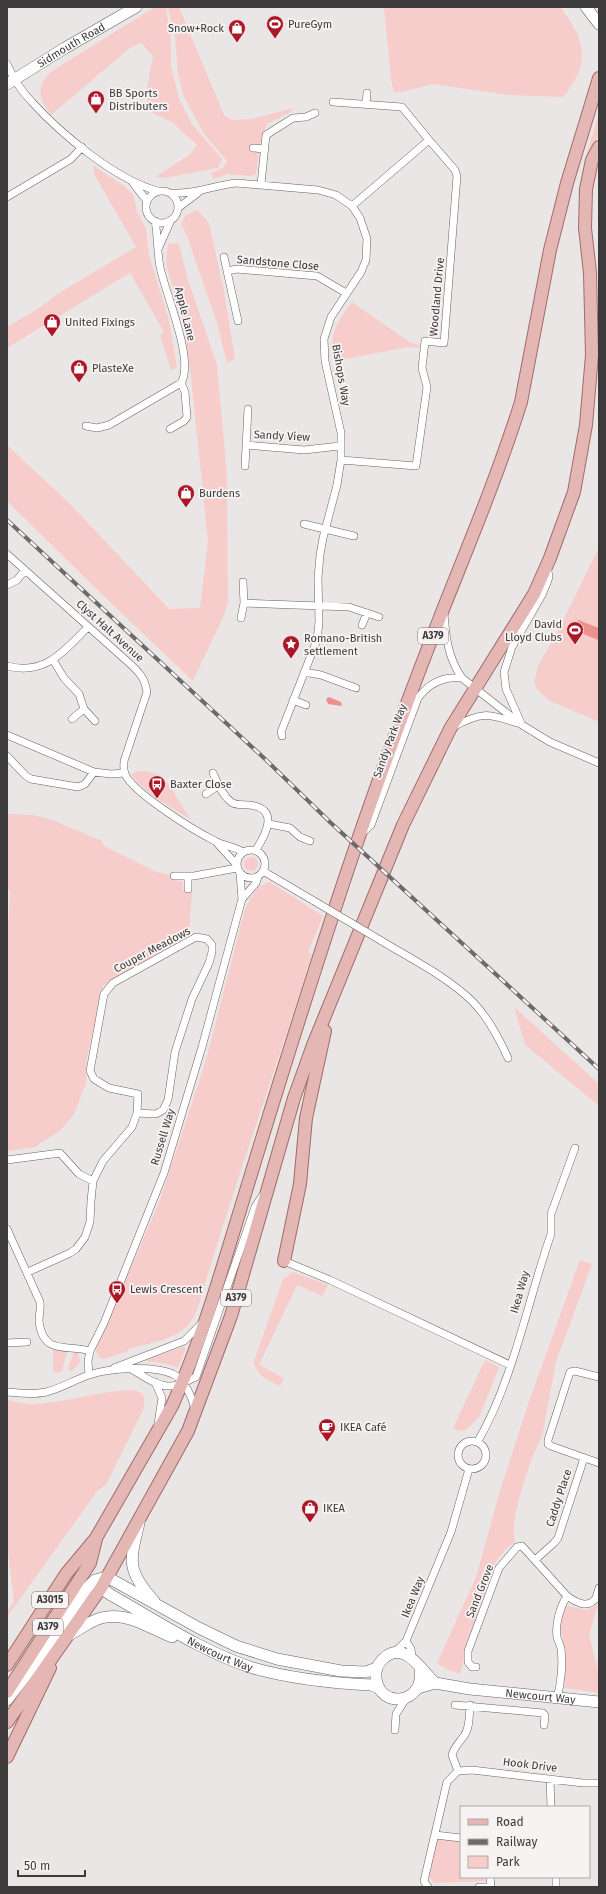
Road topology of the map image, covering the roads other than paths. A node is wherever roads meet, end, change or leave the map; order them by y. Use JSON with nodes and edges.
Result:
{"nodes":[{"id":1,"x":136,"y":7,"type":"edge"},
{"id":2,"x":586,"y":7,"type":"edge"},
{"id":3,"x":599,"y":24,"type":"edge"},
{"id":4,"x":7,"y":64,"type":"edge"},
{"id":5,"x":599,"y":78,"type":"edge"},
{"id":6,"x":11,"y":82,"type":"edge"},
{"id":7,"x":367,"y":93,"type":"dead end"},
{"id":8,"x":333,"y":102,"type":"dead end"},
{"id":9,"x":366,"y":104,"type":"junction"},
{"id":10,"x":315,"y":113,"type":"dead end"},
{"id":11,"x":429,"y":140,"type":"junction"},
{"id":12,"x":82,"y":147,"type":"junction"},
{"id":13,"x":599,"y":147,"type":"edge"},
{"id":14,"x":253,"y":148,"type":"dead end"},
{"id":15,"x":264,"y":149,"type":"junction"},
{"id":16,"x":131,"y":181,"type":"junction"},
{"id":17,"x":261,"y":184,"type":"junction"},
{"id":18,"x":158,"y":191,"type":"junction"},
{"id":19,"x":198,"y":192,"type":"junction"},
{"id":20,"x":170,"y":193,"type":"junction"},
{"id":21,"x":7,"y":196,"type":"edge"},
{"id":22,"x":147,"y":201,"type":"junction"},
{"id":23,"x":352,"y":206,"type":"junction"},
{"id":24,"x":178,"y":208,"type":"junction"},
{"id":25,"x":171,"y":220,"type":"junction"},
{"id":26,"x":155,"y":221,"type":"junction"},
{"id":27,"x":158,"y":251,"type":"junction"},
{"id":28,"x":224,"y":257,"type":"dead end"},
{"id":29,"x":227,"y":271,"type":"junction"},
{"id":30,"x":346,"y":293,"type":"junction"},
{"id":31,"x":238,"y":321,"type":"dead end"},
{"id":32,"x":181,"y":383,"type":"junction"},
{"id":33,"x":248,"y":410,"type":"dead end"},
{"id":34,"x":86,"y":426,"type":"dead end"},
{"id":35,"x":170,"y":428,"type":"dead end"},
{"id":36,"x":246,"y":445,"type":"junction"},
{"id":37,"x":340,"y":446,"type":"junction"},
{"id":38,"x":341,"y":460,"type":"junction"},
{"id":39,"x":245,"y":466,"type":"dead end"},
{"id":40,"x":304,"y":524,"type":"dead end"},
{"id":41,"x":325,"y":528,"type":"junction"},
{"id":42,"x":354,"y":536,"type":"dead end"},
{"id":43,"x":7,"y":554,"type":"edge"},
{"id":44,"x":547,"y":566,"type":"junction"},
{"id":45,"x":25,"y":570,"type":"junction"},
{"id":46,"x":244,"y":582,"type":"dead end"},
{"id":47,"x":7,"y":586,"type":"edge"},
{"id":48,"x":244,"y":603,"type":"junction"},
{"id":49,"x":319,"y":606,"type":"junction"},
{"id":50,"x":444,"y":608,"type":"junction"},
{"id":51,"x":367,"y":613,"type":"junction"},
{"id":52,"x":379,"y":617,"type":"dead end"},
{"id":53,"x":241,"y":618,"type":"dead end"},
{"id":54,"x":362,"y":625,"type":"dead end"},
{"id":55,"x":88,"y":627,"type":"junction"},
{"id":56,"x":53,"y":660,"type":"junction"},
{"id":57,"x":7,"y":666,"type":"edge"},
{"id":58,"x":304,"y":672,"type":"junction"},
{"id":59,"x":462,"y":678,"type":"junction"},
{"id":60,"x":356,"y":688,"type":"dead end"},
{"id":61,"x":474,"y":688,"type":"junction"},
{"id":62,"x":293,"y":700,"type":"junction"},
{"id":63,"x":306,"y":705,"type":"dead end"},
{"id":64,"x":84,"y":709,"type":"junction"},
{"id":65,"x":72,"y":719,"type":"dead end"},
{"id":66,"x":95,"y":721,"type":"dead end"},
{"id":67,"x":522,"y":725,"type":"junction"},
{"id":68,"x":450,"y":730,"type":"junction"},
{"id":69,"x":7,"y":734,"type":"edge"},
{"id":70,"x":282,"y":736,"type":"dead end"},
{"id":71,"x":7,"y":756,"type":"edge"},
{"id":72,"x":599,"y":763,"type":"edge"},
{"id":73,"x":94,"y":772,"type":"junction"},
{"id":74,"x":124,"y":773,"type":"junction"},
{"id":75,"x":213,"y":773,"type":"dead end"},
{"id":76,"x":219,"y":786,"type":"junction"},
{"id":77,"x":206,"y":794,"type":"dead end"},
{"id":78,"x":269,"y":824,"type":"junction"},
{"id":79,"x":359,"y":837,"type":"junction"},
{"id":80,"x":310,"y":840,"type":"dead end"},
{"id":81,"x":216,"y":842,"type":"junction"},
{"id":82,"x":256,"y":850,"type":"junction"},
{"id":83,"x":243,"y":852,"type":"junction"},
{"id":84,"x":238,"y":869,"type":"junction"},
{"id":85,"x":261,"y":874,"type":"junction"},
{"id":86,"x":174,"y":876,"type":"dead end"},
{"id":87,"x":188,"y":876,"type":"junction"},
{"id":88,"x":188,"y":889,"type":"dead end"},
{"id":89,"x":242,"y":899,"type":"junction"},
{"id":90,"x":332,"y":1003,"type":"junction"},
{"id":91,"x":508,"y":1058,"type":"dead end"},
{"id":92,"x":137,"y":1112,"type":"junction"},
{"id":93,"x":575,"y":1148,"type":"dead end"},
{"id":94,"x":7,"y":1160,"type":"edge"},
{"id":95,"x":93,"y":1181,"type":"junction"},
{"id":96,"x":270,"y":1182,"type":"junction"},
{"id":97,"x":7,"y":1229,"type":"edge"},
{"id":98,"x":9,"y":1242,"type":"edge"},
{"id":99,"x":284,"y":1261,"type":"joint"},
{"id":100,"x":28,"y":1272,"type":"junction"},
{"id":101,"x":206,"y":1319,"type":"junction"},
{"id":102,"x":28,"y":1342,"type":"dead end"},
{"id":103,"x":7,"y":1343,"type":"edge"},
{"id":104,"x":90,"y":1350,"type":"junction"},
{"id":105,"x":510,"y":1365,"type":"junction"},
{"id":106,"x":131,"y":1369,"type":"junction"},
{"id":107,"x":108,"y":1371,"type":"junction"},
{"id":108,"x":89,"y":1375,"type":"junction"},
{"id":109,"x":599,"y":1377,"type":"edge"},
{"id":110,"x":155,"y":1382,"type":"junction"},
{"id":111,"x":182,"y":1383,"type":"junction"},
{"id":112,"x":7,"y":1392,"type":"edge"},
{"id":113,"x":196,"y":1411,"type":"junction"},
{"id":114,"x":157,"y":1432,"type":"junction"},
{"id":115,"x":478,"y":1441,"type":"junction"},
{"id":116,"x":584,"y":1458,"type":"junction"},
{"id":117,"x":599,"y":1463,"type":"edge"},
{"id":118,"x":469,"y":1469,"type":"junction"},
{"id":119,"x":140,"y":1521,"type":"junction"},
{"id":120,"x":96,"y":1538,"type":"junction"},
{"id":121,"x":535,"y":1560,"type":"junction"},
{"id":122,"x":90,"y":1563,"type":"junction"},
{"id":123,"x":101,"y":1582,"type":"junction"},
{"id":124,"x":599,"y":1588,"type":"edge"},
{"id":125,"x":567,"y":1596,"type":"junction"},
{"id":126,"x":597,"y":1598,"type":"edge"},
{"id":127,"x":160,"y":1607,"type":"junction"},
{"id":128,"x":69,"y":1635,"type":"junction"},
{"id":129,"x":406,"y":1641,"type":"junction"},
{"id":130,"x":204,"y":1648,"type":"junction"},
{"id":131,"x":59,"y":1649,"type":"junction"},
{"id":132,"x":394,"y":1653,"type":"junction"},
{"id":133,"x":412,"y":1657,"type":"junction"},
{"id":134,"x":7,"y":1664,"type":"edge"},
{"id":135,"x":476,"y":1667,"type":"dead end"},
{"id":136,"x":377,"y":1668,"type":"junction"},
{"id":137,"x":420,"y":1669,"type":"junction"},
{"id":138,"x":435,"y":1683,"type":"junction"},
{"id":139,"x":379,"y":1688,"type":"junction"},
{"id":140,"x":418,"y":1688,"type":"junction"},
{"id":141,"x":7,"y":1692,"type":"edge"},
{"id":142,"x":391,"y":1698,"type":"junction"},
{"id":143,"x":407,"y":1698,"type":"junction"},
{"id":144,"x":557,"y":1698,"type":"junction"},
{"id":145,"x":7,"y":1700,"type":"edge"},
{"id":146,"x":599,"y":1702,"type":"edge"},
{"id":147,"x":455,"y":1705,"type":"dead end"},
{"id":148,"x":470,"y":1706,"type":"junction"},
{"id":149,"x":396,"y":1714,"type":"junction"},
{"id":150,"x":7,"y":1722,"type":"edge"},
{"id":151,"x":544,"y":1725,"type":"dead end"},
{"id":152,"x":395,"y":1730,"type":"dead end"},
{"id":153,"x":7,"y":1758,"type":"edge"},
{"id":154,"x":458,"y":1770,"type":"junction"},
{"id":155,"x":550,"y":1779,"type":"junction"},
{"id":156,"x":599,"y":1783,"type":"edge"},
{"id":157,"x":551,"y":1806,"type":"edge"},
{"id":158,"x":435,"y":1835,"type":"junction"},
{"id":159,"x":460,"y":1838,"type":"edge"},
{"id":160,"x":428,"y":1887,"type":"edge"},
{"id":161,"x":479,"y":1887,"type":"edge"},
{"id":162,"x":490,"y":1887,"type":"edge"}],
"edges":[{"from":1,"to":6,"type":"street","name":"Sidmouth Road"},
{"from":2,"to":3,"type":"street"},
{"from":4,"to":6,"type":"street"},
{"from":5,"to":50,"type":"main road","number":"A379"},
{"from":6,"to":12,"type":"street"},
{"from":7,"to":9,"type":"street"},
{"from":8,"to":9,"type":"street","name":"Woodland Drive"},
{"from":9,"to":11,"type":"street","name":"Woodland Drive"},
{"from":10,"to":15,"type":"street"},
{"from":11,"to":23,"type":"street"},
{"from":11,"to":38,"type":"street","name":"Woodland Drive"},
{"from":12,"to":16,"type":"street"},
{"from":12,"to":21,"type":"street"},
{"from":13,"to":44,"type":"main road","number":"A379"},
{"from":14,"to":15,"type":"street"},
{"from":15,"to":17,"type":"street"},
{"from":16,"to":18,"type":"street"},
{"from":16,"to":22,"type":"street"},
{"from":17,"to":19,"type":"street","name":"Bishops Way"},
{"from":17,"to":23,"type":"street","name":"Bishops Way"},
{"from":18,"to":20,"type":"street"},
{"from":18,"to":22,"type":"street"},
{"from":19,"to":20,"type":"street","name":"Bishops Way"},
{"from":19,"to":24,"type":"street","name":"Bishops Way"},
{"from":20,"to":24,"type":"street"},
{"from":22,"to":26,"type":"street"},
{"from":23,"to":30,"type":"street","name":"Bishops Way"},
{"from":24,"to":25,"type":"street"},
{"from":25,"to":26,"type":"street"},
{"from":25,"to":27,"type":"street"},
{"from":26,"to":27,"type":"street","name":"Apple Lane"},
{"from":27,"to":32,"type":"street","name":"Apple Lane"},
{"from":28,"to":29,"type":"street","name":"Sandstone Close"},
{"from":29,"to":30,"type":"street","name":"Sandstone Close"},
{"from":29,"to":31,"type":"street","name":"Sandstone Close"},
{"from":30,"to":37,"type":"street","name":"Bishops Way"},
{"from":32,"to":34,"type":"street"},
{"from":32,"to":35,"type":"street","name":"Apple Lane"},
{"from":33,"to":36,"type":"street","name":"Sandy View"},
{"from":36,"to":37,"type":"street","name":"Sandy View"},
{"from":36,"to":39,"type":"street","name":"Sandy View"},
{"from":37,"to":38,"type":"street","name":"Bishops Way"},
{"from":38,"to":41,"type":"street","name":"Bishops Way"},
{"from":40,"to":41,"type":"street"},
{"from":41,"to":42,"type":"street"},
{"from":41,"to":49,"type":"street","name":"Bishops Way"},
{"from":43,"to":45,"type":"street","name":"Clyst Halt Avenue"},
{"from":44,"to":61,"type":"main road","number":"A379"},
{"from":44,"to":67,"type":"street"},
{"from":45,"to":47,"type":"street"},
{"from":45,"to":55,"type":"street","name":"Clyst Halt Avenue"},
{"from":46,"to":48,"type":"street"},
{"from":48,"to":49,"type":"street"},
{"from":48,"to":53,"type":"street"},
{"from":49,"to":51,"type":"street"},
{"from":49,"to":58,"type":"street","name":"Bishops Way"},
{"from":50,"to":59,"type":"street"},
{"from":50,"to":79,"type":"main road","number":"A379"},
{"from":51,"to":52,"type":"street"},
{"from":51,"to":54,"type":"street"},
{"from":55,"to":56,"type":"street"},
{"from":55,"to":74,"type":"street","name":"Clyst Halt Avenue"},
{"from":56,"to":57,"type":"street"},
{"from":56,"to":64,"type":"street"},
{"from":58,"to":60,"type":"street"},
{"from":58,"to":62,"type":"street","name":"Bishops Way"},
{"from":59,"to":61,"type":"street"},
{"from":59,"to":79,"type":"street","name":"Sandy Park Way"},
{"from":61,"to":67,"type":"street"},
{"from":61,"to":68,"type":"main road","number":"A379"},
{"from":62,"to":63,"type":"street"},
{"from":62,"to":70,"type":"street","name":"Bishops Way"},
{"from":64,"to":65,"type":"street"},
{"from":64,"to":66,"type":"street"},
{"from":67,"to":68,"type":"street"},
{"from":67,"to":72,"type":"street"},
{"from":68,"to":90,"type":"main road","number":"A379"},
{"from":69,"to":73,"type":"street"},
{"from":71,"to":73,"type":"street"},
{"from":73,"to":74,"type":"street"},
{"from":74,"to":81,"type":"street"},
{"from":75,"to":76,"type":"street"},
{"from":76,"to":77,"type":"street"},
{"from":76,"to":78,"type":"street"},
{"from":78,"to":80,"type":"street"},
{"from":78,"to":82,"type":"street"},
{"from":79,"to":101,"type":"main road","number":"A379"},
{"from":81,"to":83,"type":"street"},
{"from":81,"to":84,"type":"street"},
{"from":82,"to":83,"type":"street"},
{"from":82,"to":85,"type":"street"},
{"from":83,"to":84,"type":"street"},
{"from":84,"to":85,"type":"street"},
{"from":84,"to":87,"type":"street"},
{"from":84,"to":89,"type":"street","name":"Russell Way"},
{"from":85,"to":89,"type":"street","name":"Russell Way"},
{"from":85,"to":91,"type":"street","bridge":true},
{"from":86,"to":87,"type":"street"},
{"from":87,"to":88,"type":"street"},
{"from":89,"to":104,"type":"street","name":"Russell Way"},
{"from":90,"to":96,"type":"main road","number":"A379"},
{"from":90,"to":99,"type":"main road","number":"A379"},
{"from":92,"to":92,"type":"street","name":"Couper Meadows"},
{"from":92,"to":95,"type":"street","name":"Couper Meadows"},
{"from":93,"to":105,"type":"street","name":"Ikea Way"},
{"from":94,"to":95,"type":"street"},
{"from":95,"to":100,"type":"street","name":"Couper Meadows"},
{"from":96,"to":111,"type":"street"},
{"from":96,"to":113,"type":"main road","number":"A379"},
{"from":97,"to":98,"type":"street"},
{"from":98,"to":100,"type":"street"},
{"from":99,"to":105,"type":"street"},
{"from":100,"to":104,"type":"street"},
{"from":101,"to":107,"type":"street"},
{"from":101,"to":111,"type":"main road","number":"A379"},
{"from":102,"to":103,"type":"street"},
{"from":104,"to":108,"type":"street","name":"Russell Way"},
{"from":105,"to":115,"type":"street","name":"Ikea Way"},
{"from":106,"to":107,"type":"street"},
{"from":106,"to":110,"type":"street"},
{"from":106,"to":111,"type":"street"},
{"from":107,"to":108,"type":"street"},
{"from":108,"to":112,"type":"street"},
{"from":109,"to":116,"type":"street"},
{"from":110,"to":111,"type":"street"},
{"from":110,"to":114,"type":"street"},
{"from":111,"to":113,"type":"street"},
{"from":111,"to":114,"type":"main road","number":"A379"},
{"from":113,"to":119,"type":"main road","number":"A379"},
{"from":114,"to":120,"type":"main road","number":"A379"},
{"from":115,"to":118,"type":"street"},
{"from":115,"to":118,"type":"street"},
{"from":116,"to":117,"type":"street"},
{"from":116,"to":121,"type":"street","name":"Caddy Place"},
{"from":118,"to":129,"type":"street","name":"Ikea Way"},
{"from":119,"to":123,"type":"main road","number":"A379"},
{"from":119,"to":127,"type":"street"},
{"from":120,"to":122,"type":"main road","number":"A379"},
{"from":120,"to":134,"type":"main road","number":"A3015"},
{"from":121,"to":125,"type":"street","name":"Sand Grove"},
{"from":121,"to":135,"type":"street","name":"Sand Grove"},
{"from":122,"to":123,"type":"street"},
{"from":122,"to":141,"type":"main road","number":"A379"},
{"from":123,"to":127,"type":"street","name":"Newcourt Way"},
{"from":123,"to":128,"type":"main road","number":"A379"},
{"from":123,"to":130,"type":"street","name":"Newcourt Way"},
{"from":123,"to":145,"type":"street"},
{"from":124,"to":126,"type":"street"},
{"from":125,"to":126,"type":"street","name":"Sand Grove"},
{"from":125,"to":144,"type":"street"},
{"from":127,"to":136,"type":"street","name":"Newcourt Way"},
{"from":128,"to":130,"type":"street"},
{"from":128,"to":131,"type":"main road","number":"A379"},
{"from":129,"to":132,"type":"street","name":"Ikea Way"},
{"from":129,"to":133,"type":"street"},
{"from":130,"to":139,"type":"street","name":"Newcourt Way"},
{"from":131,"to":150,"type":"main road","number":"A379"},
{"from":131,"to":153,"type":"main road","number":"A379"},
{"from":132,"to":133,"type":"street"},
{"from":132,"to":136,"type":"street"},
{"from":133,"to":137,"type":"street"},
{"from":136,"to":139,"type":"street"},
{"from":137,"to":138,"type":"street"},
{"from":137,"to":140,"type":"street"},
{"from":138,"to":140,"type":"street","name":"Newcourt Way"},
{"from":138,"to":144,"type":"street","name":"Newcourt Way"},
{"from":139,"to":142,"type":"street"},
{"from":140,"to":143,"type":"street"},
{"from":142,"to":143,"type":"street"},
{"from":142,"to":149,"type":"street"},
{"from":143,"to":149,"type":"street"},
{"from":144,"to":146,"type":"street","name":"Newcourt Way"},
{"from":147,"to":148,"type":"street","name":"Newcourt Way"},
{"from":148,"to":151,"type":"street","name":"Newcourt Way"},
{"from":148,"to":154,"type":"street"},
{"from":149,"to":152,"type":"street"},
{"from":154,"to":155,"type":"street","name":"Hook Drive"},
{"from":154,"to":158,"type":"street"},
{"from":155,"to":156,"type":"street","name":"Hook Drive"},
{"from":155,"to":157,"type":"street"},
{"from":158,"to":159,"type":"street"},
{"from":158,"to":160,"type":"street"},
{"from":161,"to":162,"type":"street"}]}
